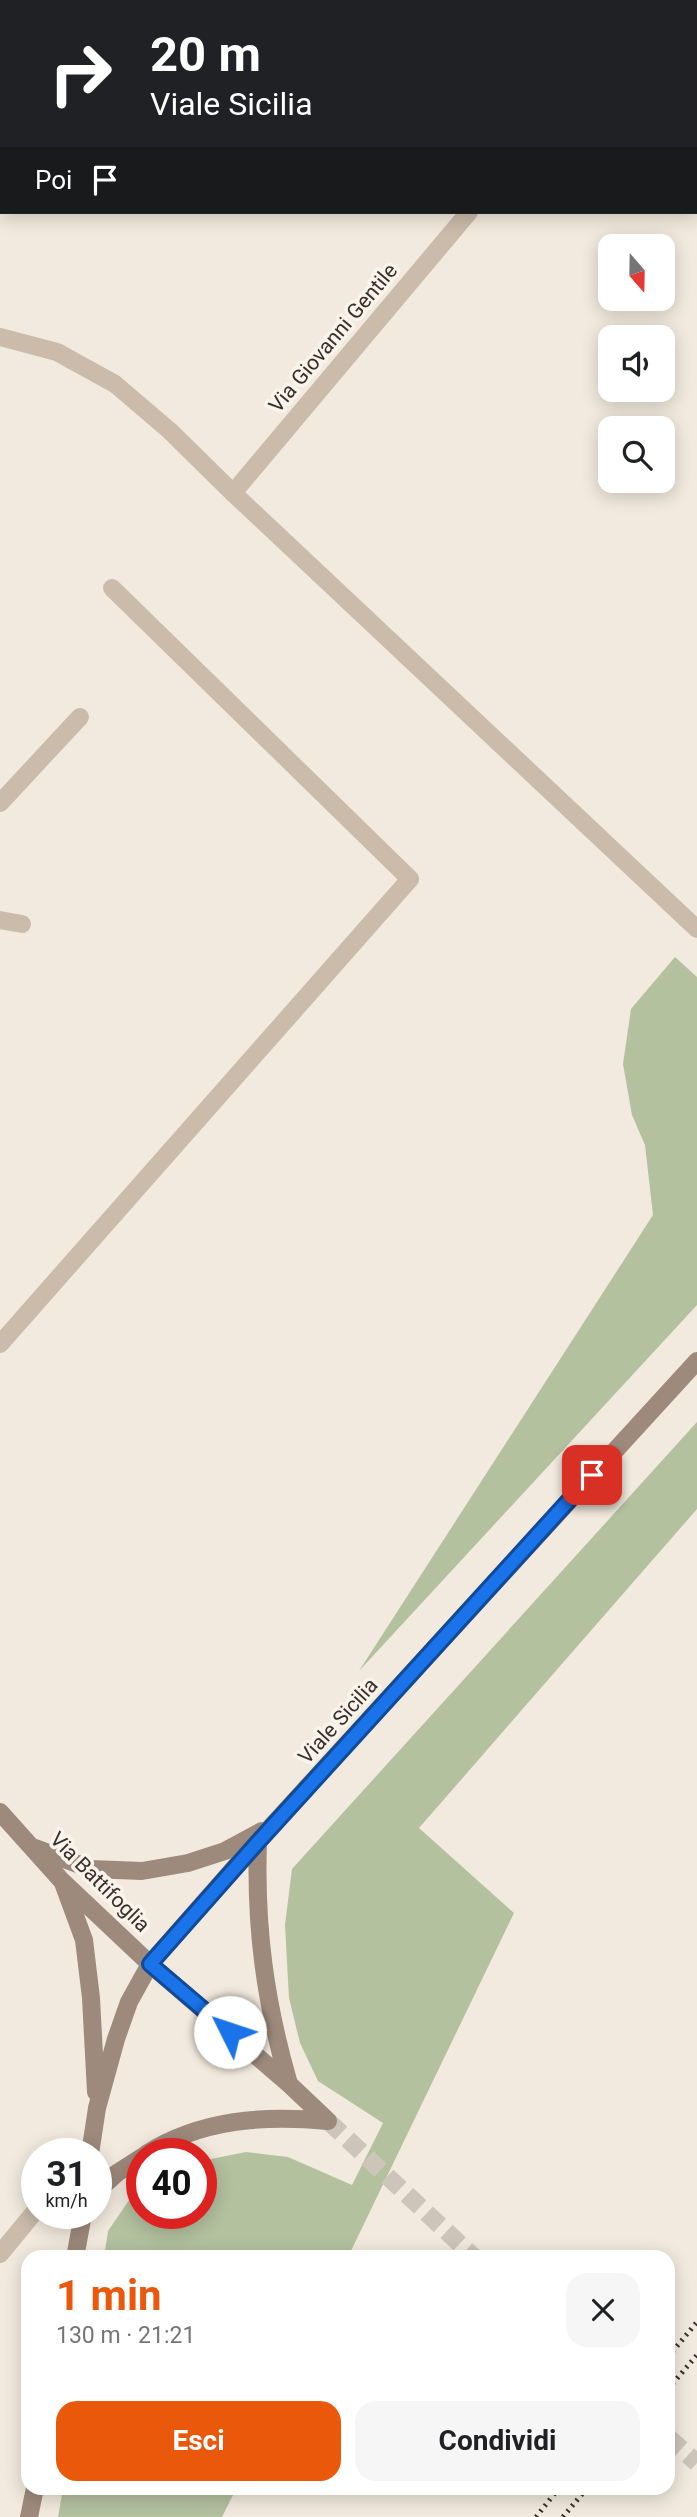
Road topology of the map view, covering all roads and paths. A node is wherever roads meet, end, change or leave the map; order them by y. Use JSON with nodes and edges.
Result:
{"nodes":[{"id":1,"x":467,"y":214,"type":"edge"},
{"id":2,"x":0,"y":337,"type":"edge"},
{"id":3,"x":233,"y":493,"type":"junction"},
{"id":4,"x":112,"y":588,"type":"dead end"},
{"id":5,"x":80,"y":717,"type":"dead end"},
{"id":6,"x":0,"y":803,"type":"edge"},
{"id":7,"x":0,"y":920,"type":"edge"},
{"id":8,"x":22,"y":924,"type":"dead end"},
{"id":9,"x":697,"y":929,"type":"edge"},
{"id":10,"x":0,"y":1344,"type":"edge"},
{"id":11,"x":697,"y":1360,"type":"edge"},
{"id":12,"x":0,"y":1812,"type":"edge"},
{"id":13,"x":277,"y":1822,"type":"junction"},
{"id":14,"x":258,"y":1842,"type":"junction"},
{"id":15,"x":33,"y":1847,"type":"junction"},
{"id":16,"x":61,"y":1880,"type":"junction"},
{"id":17,"x":150,"y":1964,"type":"junction"},
{"id":18,"x":289,"y":2084,"type":"junction"},
{"id":19,"x":97,"y":2108,"type":"junction"},
{"id":20,"x":91,"y":2138,"type":"edge"},
{"id":21,"x":181,"y":2138,"type":"edge"},
{"id":22,"x":21,"y":2229,"type":"edge"},
{"id":23,"x":80,"y":2229,"type":"edge"},
{"id":24,"x":76,"y":2250,"type":"edge"},
{"id":25,"x":0,"y":2255,"type":"edge"},
{"id":26,"x":34,"y":2495,"type":"edge"},
{"id":27,"x":29,"y":2517,"type":"edge"}],
"edges":[{"from":1,"to":3,"type":"street","name":"Via Giovanni Gentile"},
{"from":2,"to":3,"type":"street"},
{"from":3,"to":9,"type":"street"},
{"from":4,"to":10,"type":"street"},
{"from":5,"to":6,"type":"street"},
{"from":7,"to":8,"type":"street"},
{"from":11,"to":13,"type":"street","name":"Viale Sicilia"},
{"from":12,"to":15,"type":"street","name":"Via Battifoglia"},
{"from":13,"to":14,"type":"street","name":"Viale Sicilia"},
{"from":13,"to":15,"type":"street"},
{"from":14,"to":17,"type":"street","name":"Viale Sicilia"},
{"from":14,"to":18,"type":"street"},
{"from":15,"to":16,"type":"street","name":"Via Battifoglia"},
{"from":16,"to":17,"type":"street","name":"Via Battifoglia"},
{"from":16,"to":19,"type":"street"},
{"from":17,"to":18,"type":"street","name":"Via Battifoglia"},
{"from":17,"to":19,"type":"street","name":"Viale Sicilia"},
{"from":18,"to":21,"type":"street","name":"Via Battifoglia"},
{"from":19,"to":20,"type":"street","name":"Viale Sicilia"},
{"from":22,"to":25,"type":"street"},
{"from":23,"to":24,"type":"street"},
{"from":26,"to":27,"type":"street"}]}
